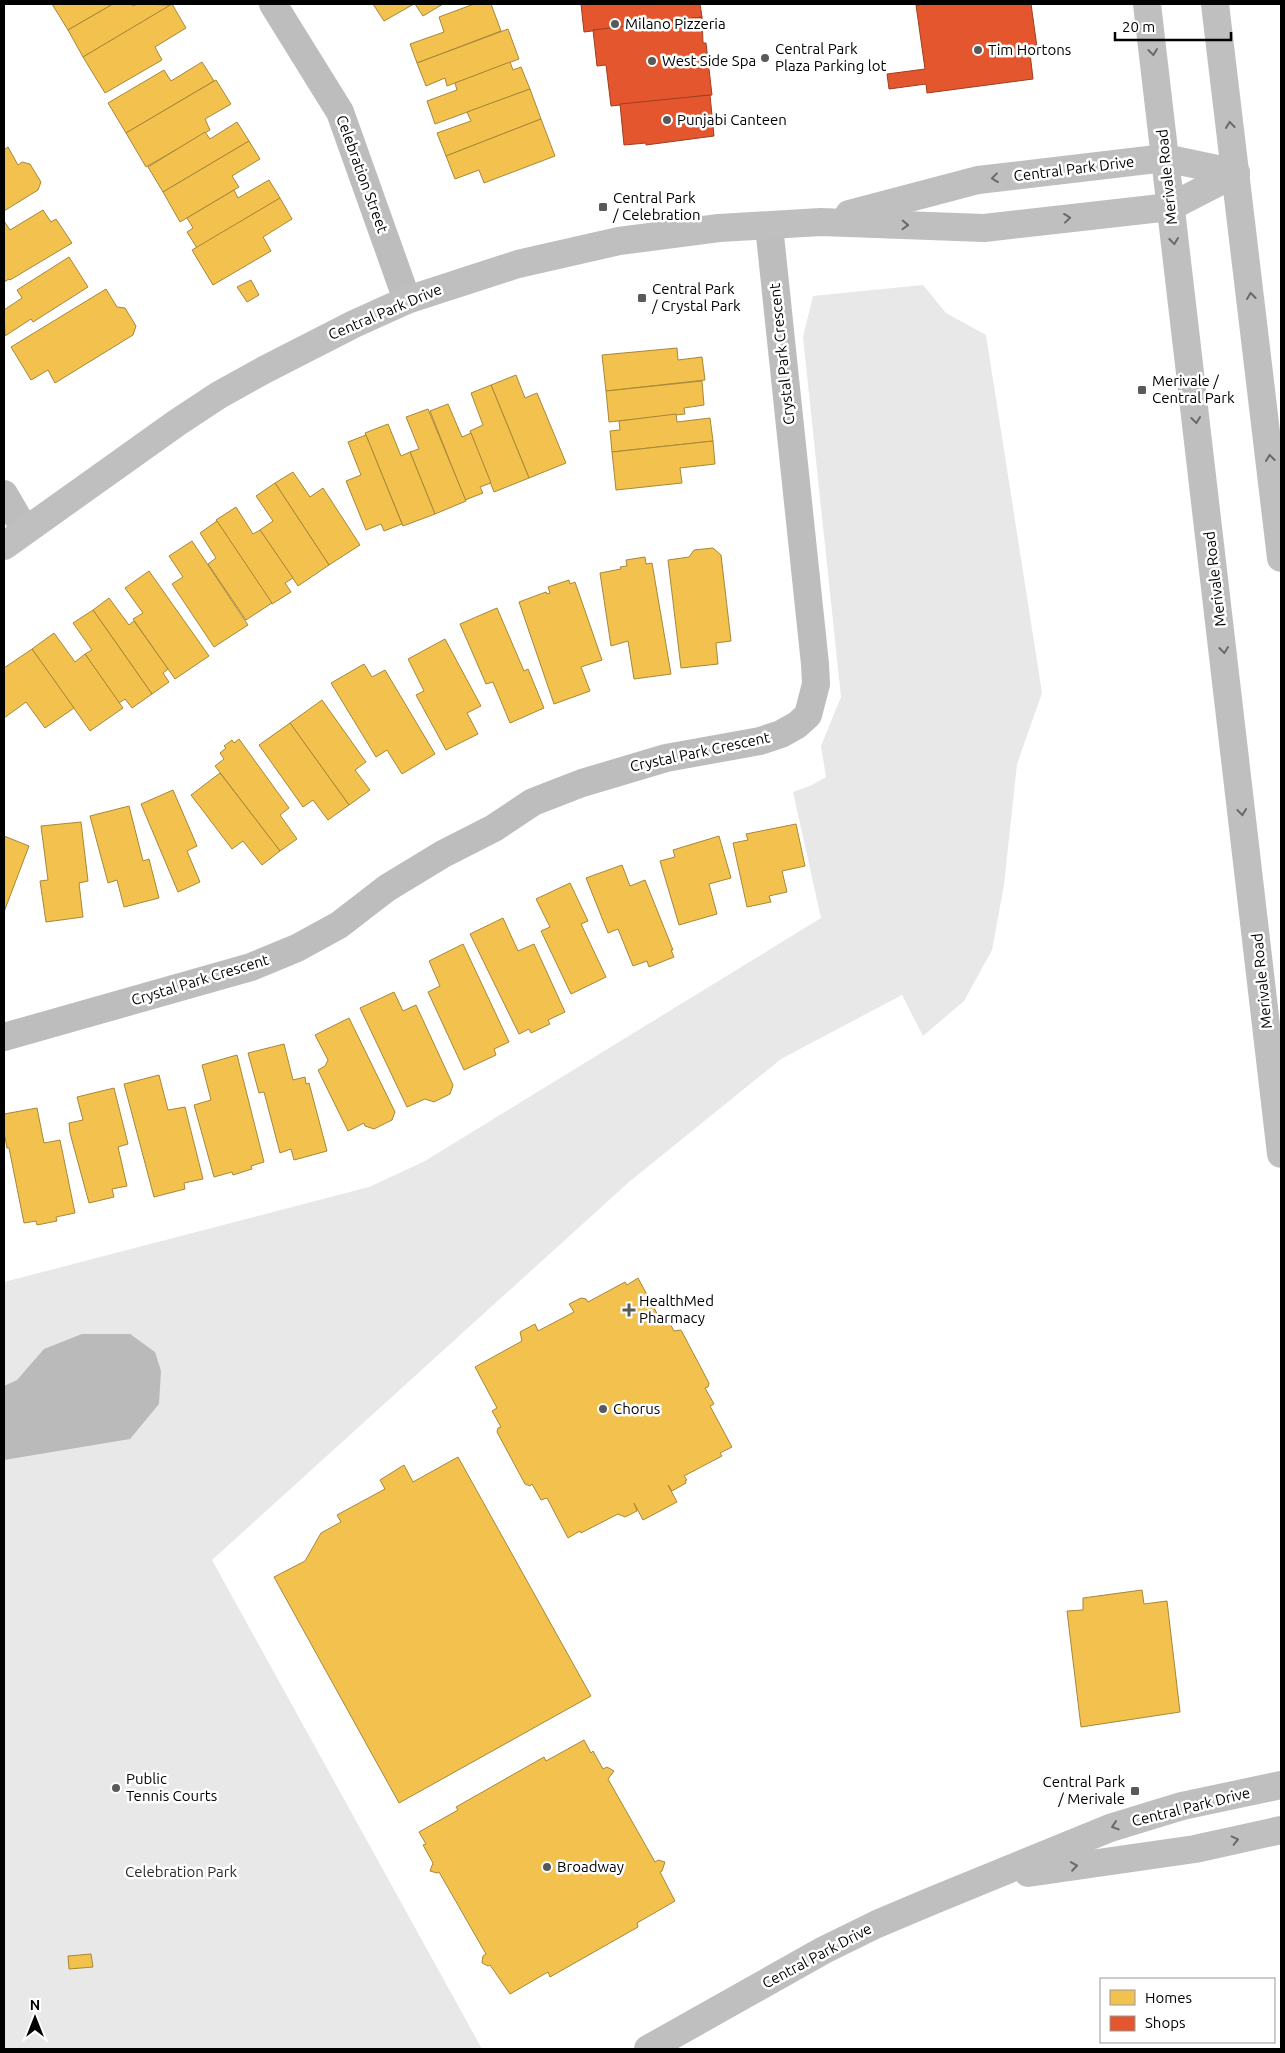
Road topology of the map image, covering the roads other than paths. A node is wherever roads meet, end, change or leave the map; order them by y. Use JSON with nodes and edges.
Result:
{"nodes":[{"id":1,"x":274,"y":4,"type":"edge"},
{"id":2,"x":1147,"y":4,"type":"edge"},
{"id":3,"x":1216,"y":4,"type":"edge"},
{"id":4,"x":1165,"y":158,"type":"junction"},
{"id":5,"x":1236,"y":173,"type":"junction"},
{"id":6,"x":1170,"y":207,"type":"junction"},
{"id":7,"x":821,"y":222,"type":"junction"},
{"id":8,"x":769,"y":226,"type":"junction"},
{"id":9,"x":407,"y":300,"type":"junction"},
{"id":10,"x":4,"y":494,"type":"edge"},
{"id":11,"x":25,"y":530,"type":"junction"},
{"id":12,"x":4,"y":546,"type":"edge"},
{"id":13,"x":1281,"y":558,"type":"edge"},
{"id":14,"x":4,"y":1037,"type":"edge"},
{"id":15,"x":1281,"y":1154,"type":"edge"},
{"id":16,"x":1281,"y":1785,"type":"edge"},
{"id":17,"x":1281,"y":1830,"type":"edge"},
{"id":18,"x":991,"y":1878,"type":"junction"},
{"id":19,"x":648,"y":2049,"type":"edge"}],
"edges":[{"from":1,"to":9,"type":"street","name":"Celebration Street"},
{"from":2,"to":4,"type":"street","name":"Merivale Road","one_way":true},
{"from":5,"to":3,"type":"street","one_way":true},
{"from":4,"to":5,"type":"street","name":"Central Park Drive"},
{"from":4,"to":6,"type":"street","name":"Merivale Road"},
{"from":4,"to":7,"type":"street","name":"Central Park Drive","one_way":true},
{"from":5,"to":6,"type":"street","name":"Central Park Drive"},
{"from":13,"to":5,"type":"street","one_way":true},
{"from":7,"to":6,"type":"street","name":"Central Park Drive","one_way":true},
{"from":6,"to":15,"type":"street","name":"Merivale Road","one_way":true},
{"from":7,"to":8,"type":"street","name":"Central Park Drive"},
{"from":8,"to":9,"type":"street","name":"Central Park Drive"},
{"from":8,"to":14,"type":"street","name":"Crystal Park Crescent"},
{"from":9,"to":11,"type":"street","name":"Central Park Drive"},
{"from":10,"to":11,"type":"street"},
{"from":11,"to":12,"type":"street","name":"Central Park Drive"},
{"from":16,"to":18,"type":"street","name":"Central Park Drive","one_way":true},
{"from":18,"to":17,"type":"street","name":"Central Park Drive","one_way":true},
{"from":18,"to":19,"type":"street","name":"Central Park Drive"}]}
